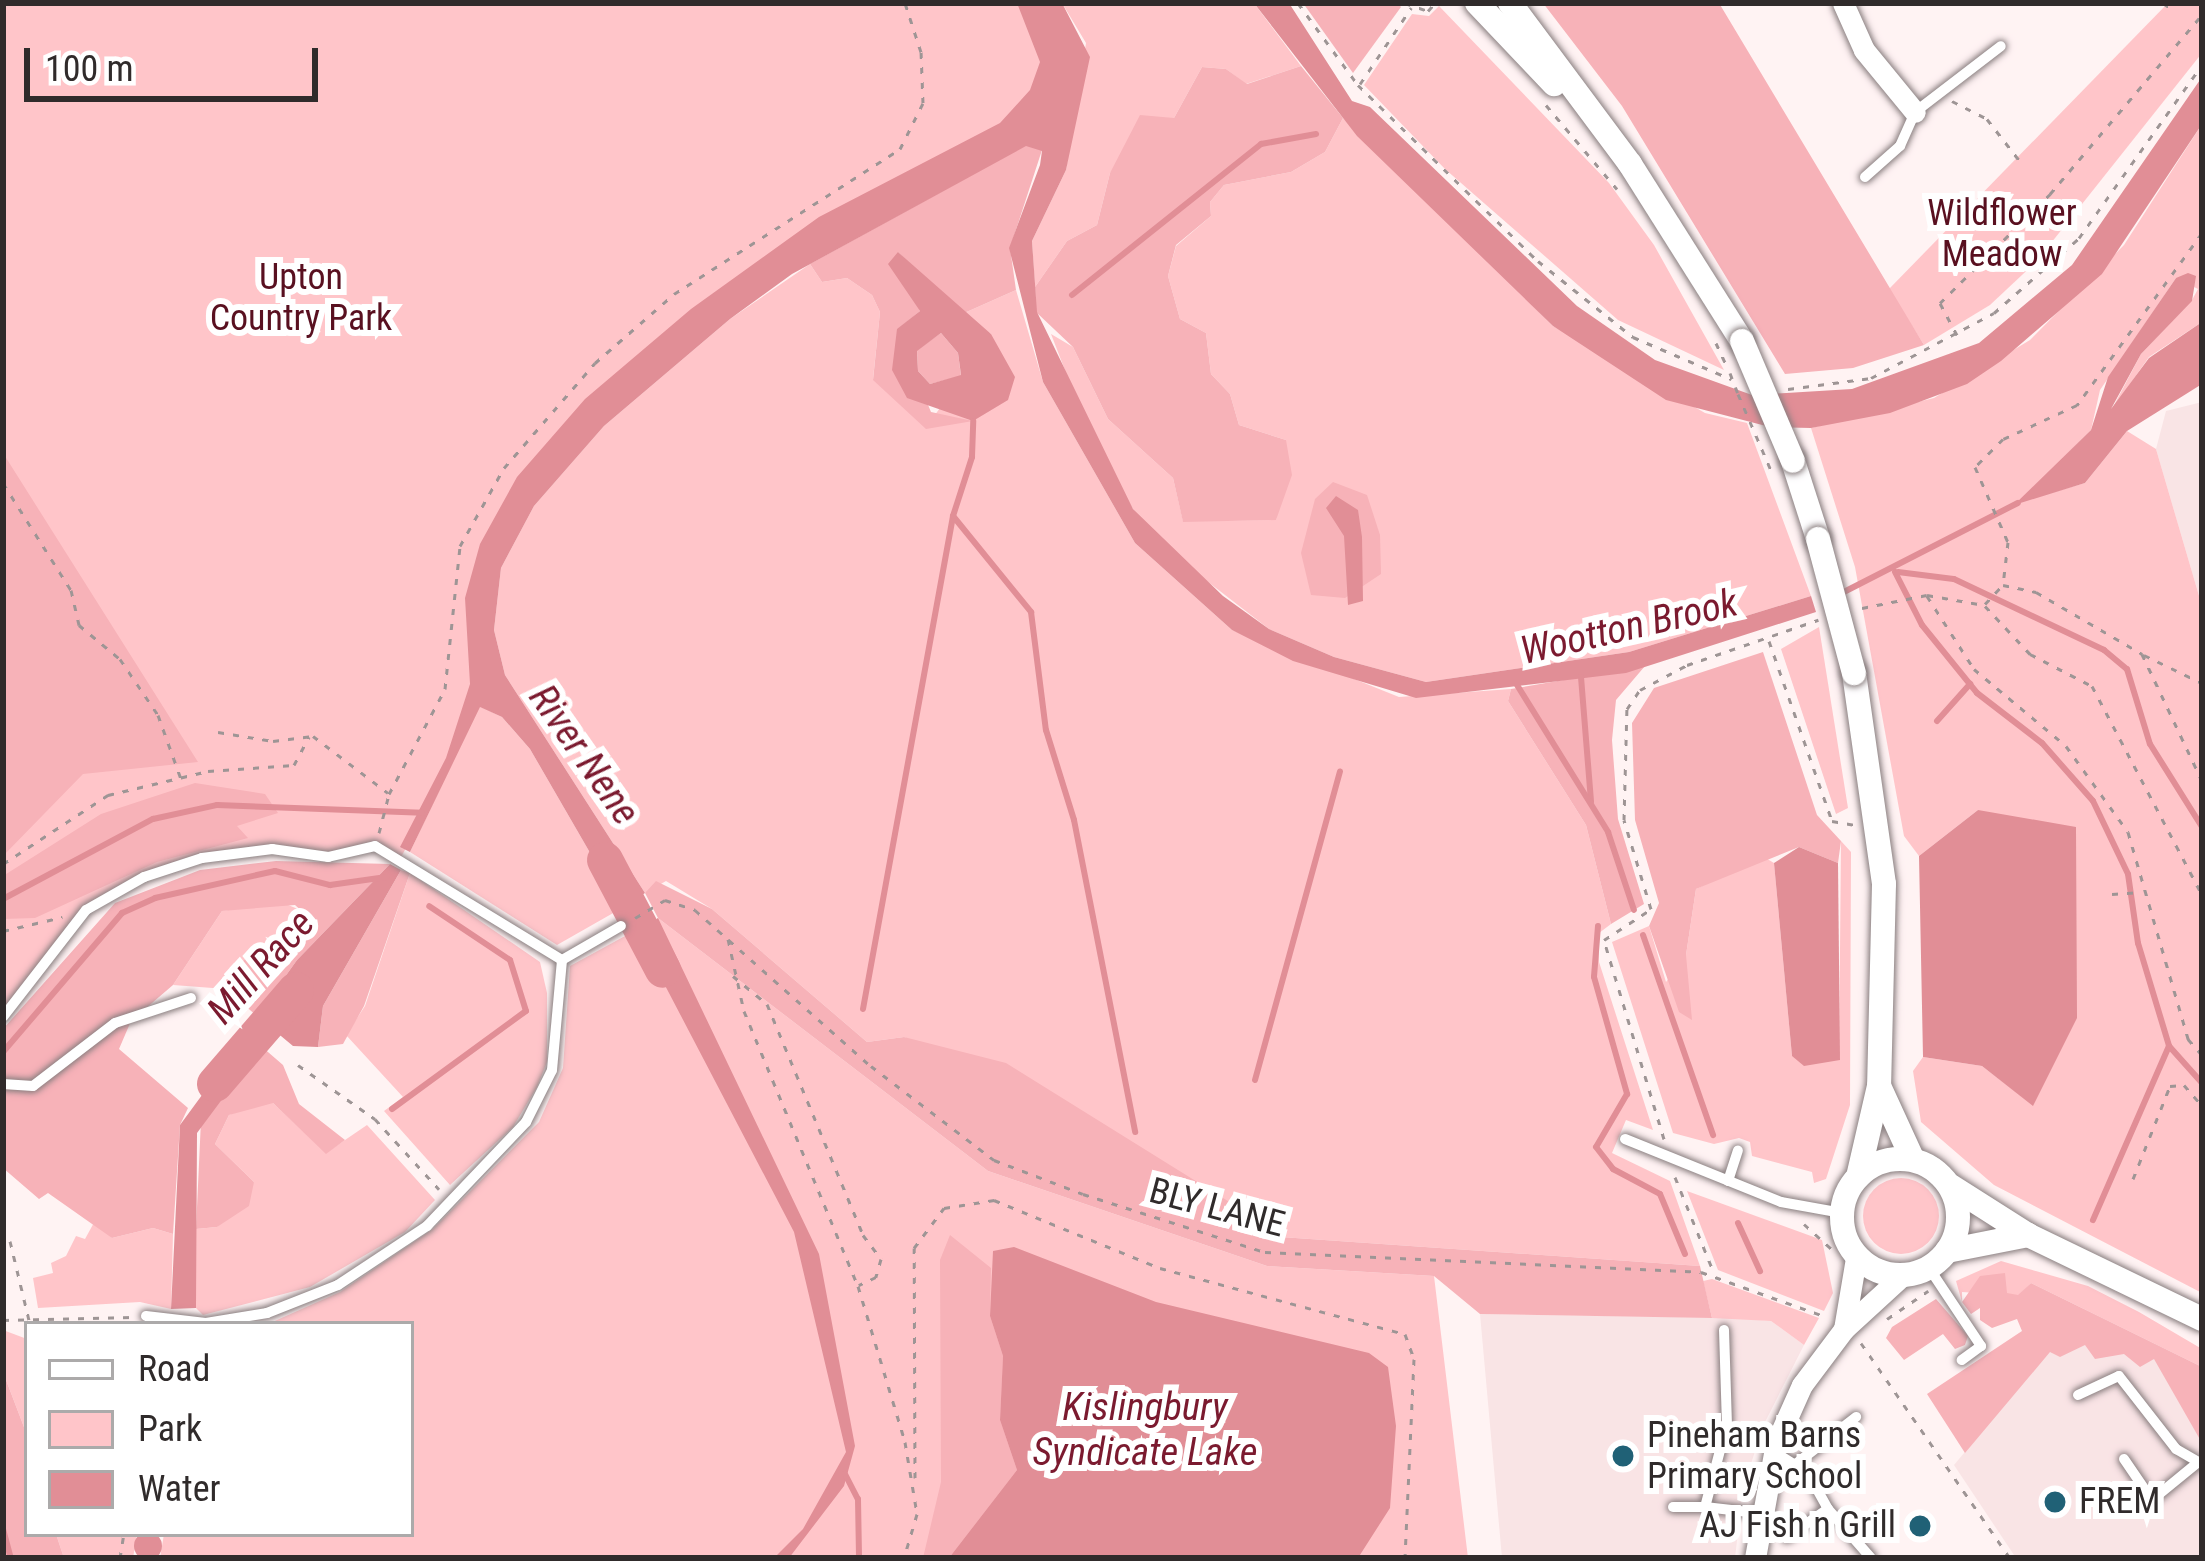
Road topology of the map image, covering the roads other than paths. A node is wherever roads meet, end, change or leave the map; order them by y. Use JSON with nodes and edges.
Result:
{"nodes":[{"id":1,"x":1477,"y":3,"type":"edge"},
{"id":2,"x":1510,"y":3,"type":"edge"},
{"id":3,"x":1844,"y":3,"type":"edge"},
{"id":4,"x":2002,"y":46,"type":"dead end"},
{"id":5,"x":1915,"y":112,"type":"junction"},
{"id":6,"x":1630,"y":164,"type":"junction"},
{"id":7,"x":1865,"y":177,"type":"dead end"},
{"id":8,"x":621,"y":926,"type":"road end"},
{"id":9,"x":562,"y":960,"type":"junction"},
{"id":10,"x":190,"y":998,"type":"dead end"},
{"id":11,"x":3,"y":1017,"type":"edge"},
{"id":12,"x":3,"y":1084,"type":"edge"},
{"id":13,"x":1879,"y":1086,"type":"junction"},
{"id":14,"x":1625,"y":1139,"type":"dead end"},
{"id":15,"x":1738,"y":1151,"type":"dead end"},
{"id":16,"x":1913,"y":1160,"type":"junction"},
{"id":17,"x":1858,"y":1177,"type":"junction"},
{"id":18,"x":1728,"y":1181,"type":"junction"},
{"id":19,"x":1950,"y":1185,"type":"junction"},
{"id":20,"x":1841,"y":1214,"type":"junction"},
{"id":21,"x":2028,"y":1235,"type":"junction"},
{"id":22,"x":1856,"y":1258,"type":"junction"},
{"id":23,"x":1927,"y":1264,"type":"junction"},
{"id":24,"x":146,"y":1316,"type":"road end"},
{"id":25,"x":2202,"y":1319,"type":"edge"},
{"id":26,"x":189,"y":1321,"type":"edge"},
{"id":27,"x":217,"y":1321,"type":"edge"},
{"id":28,"x":1844,"y":1329,"type":"junction"},
{"id":29,"x":1724,"y":1330,"type":"dead end"},
{"id":30,"x":1962,"y":1360,"type":"dead end"},
{"id":31,"x":2078,"y":1395,"type":"dead end"},
{"id":32,"x":1856,"y":1417,"type":"dead end"},
{"id":33,"x":1774,"y":1452,"type":"junction"},
{"id":34,"x":2124,"y":1459,"type":"dead end"},
{"id":35,"x":1797,"y":1463,"type":"junction"},
{"id":36,"x":2199,"y":1464,"type":"edge"},
{"id":37,"x":1673,"y":1507,"type":"dead end"},
{"id":38,"x":1705,"y":1507,"type":"junction"},
{"id":39,"x":1828,"y":1509,"type":"junction"},
{"id":40,"x":1758,"y":1513,"type":"junction"},
{"id":41,"x":1787,"y":1537,"type":"dead end"},
{"id":42,"x":1755,"y":1558,"type":"edge"},
{"id":43,"x":1871,"y":1558,"type":"edge"}],
"edges":[{"from":1,"to":6,"type":"street"},
{"from":2,"to":6,"type":"street"},
{"from":3,"to":5,"type":"street"},
{"from":4,"to":5,"type":"lane"},
{"from":5,"to":7,"type":"lane"},
{"from":6,"to":13,"type":"street","bridge":true},
{"from":8,"to":9,"type":"lane"},
{"from":9,"to":11,"type":"lane"},
{"from":9,"to":27,"type":"lane"},
{"from":10,"to":12,"type":"lane"},
{"from":13,"to":16,"type":"street"},
{"from":13,"to":17,"type":"street"},
{"from":14,"to":18,"type":"lane"},
{"from":15,"to":18,"type":"lane"},
{"from":16,"to":17,"type":"street"},
{"from":16,"to":19,"type":"street"},
{"from":17,"to":20,"type":"street"},
{"from":18,"to":20,"type":"lane"},
{"from":19,"to":21,"type":"street"},
{"from":19,"to":23,"type":"street"},
{"from":20,"to":22,"type":"street"},
{"from":21,"to":23,"type":"street"},
{"from":21,"to":25,"type":"street"},
{"from":22,"to":23,"type":"street"},
{"from":22,"to":28,"type":"street"},
{"from":23,"to":28,"type":"street"},
{"from":23,"to":30,"type":"lane"},
{"from":24,"to":26,"type":"lane"},
{"from":28,"to":33,"type":"street"},
{"from":29,"to":38,"type":"lane"},
{"from":31,"to":36,"type":"lane"},
{"from":32,"to":35,"type":"lane"},
{"from":33,"to":35,"type":"lane"},
{"from":33,"to":40,"type":"street"},
{"from":34,"to":36,"type":"lane"},
{"from":35,"to":39,"type":"lane"},
{"from":37,"to":38,"type":"lane"},
{"from":38,"to":40,"type":"lane"},
{"from":39,"to":41,"type":"lane"},
{"from":39,"to":43,"type":"lane"},
{"from":40,"to":42,"type":"street"}]}
